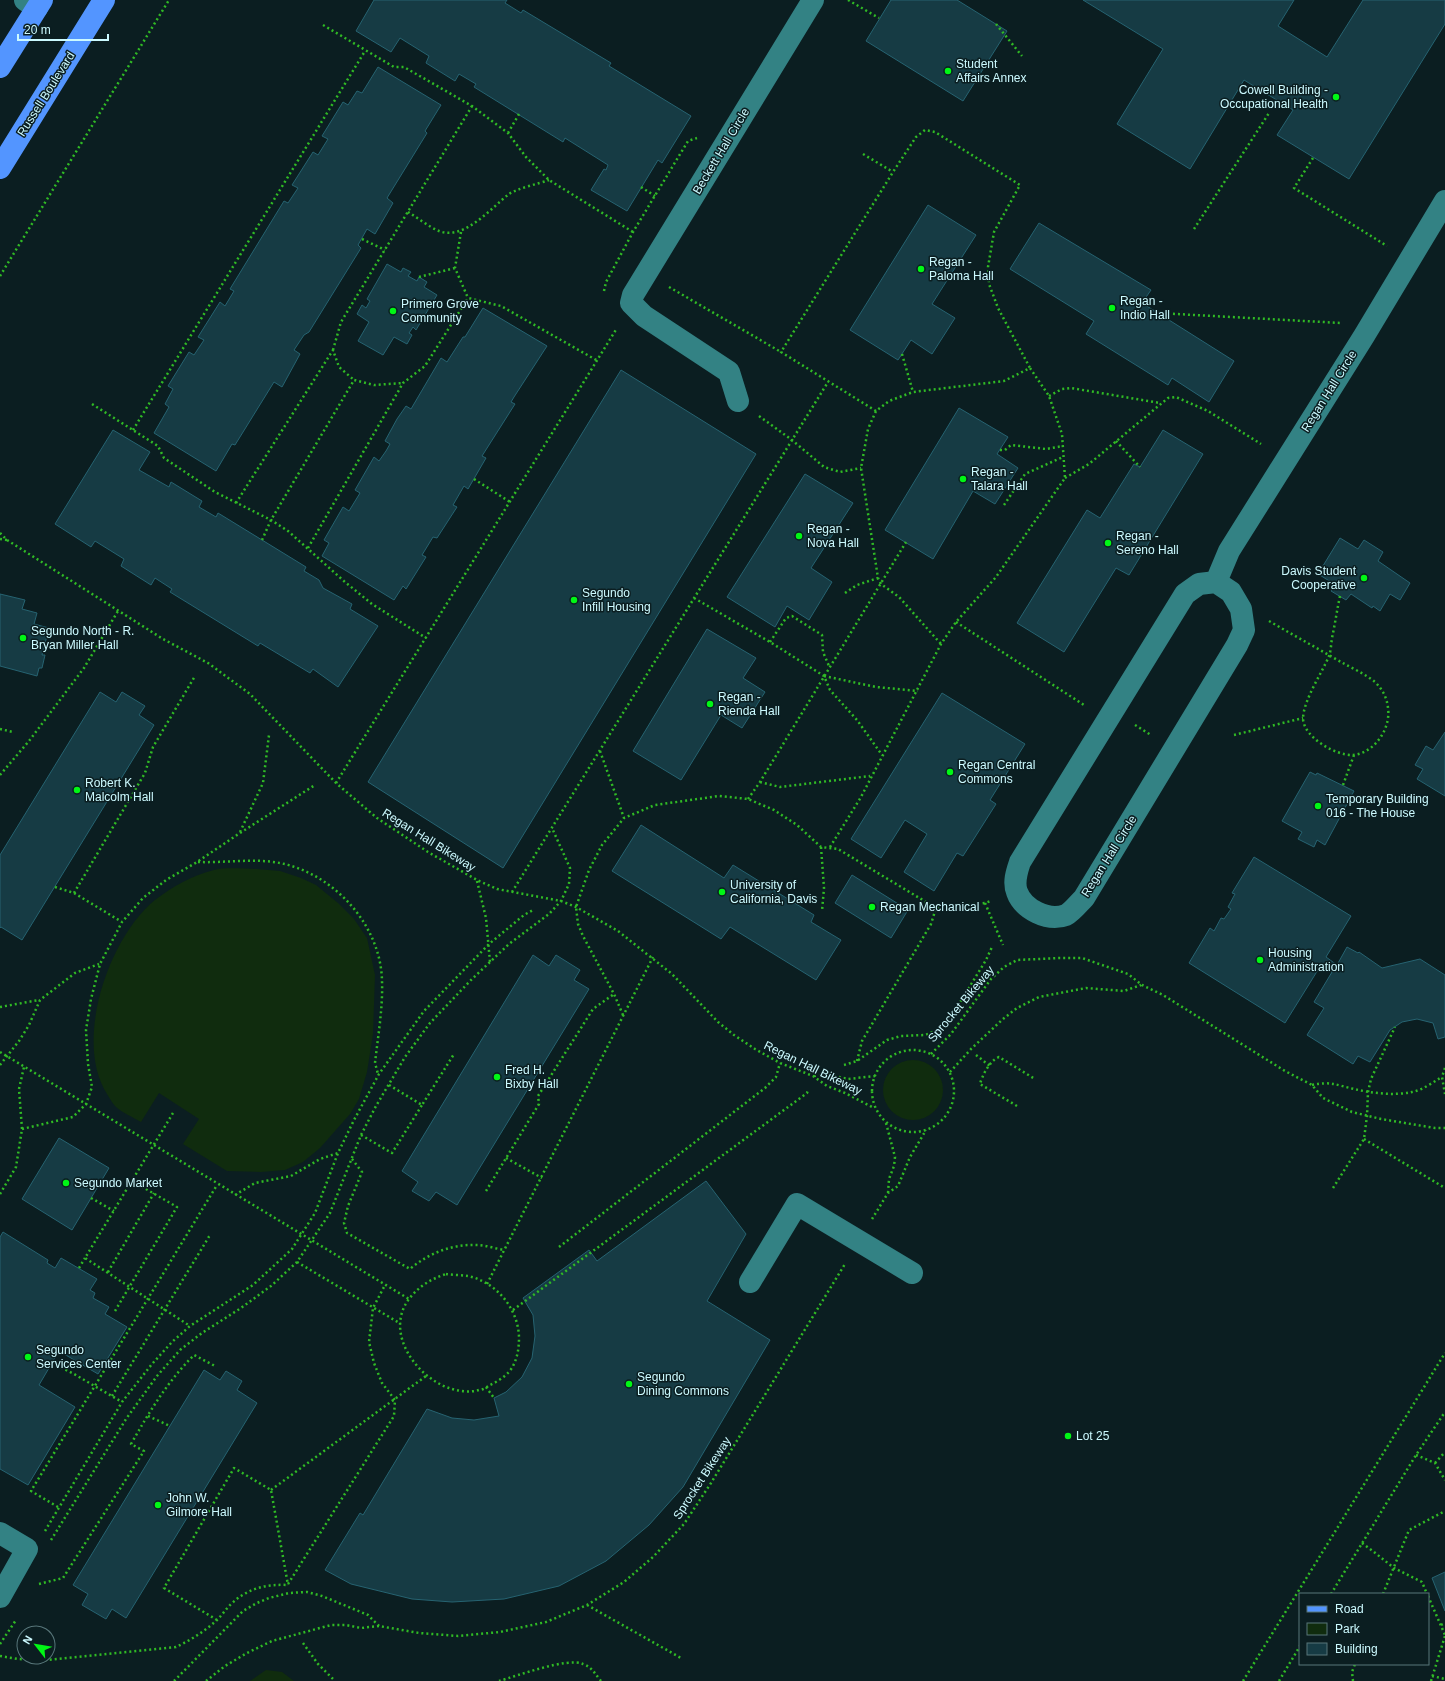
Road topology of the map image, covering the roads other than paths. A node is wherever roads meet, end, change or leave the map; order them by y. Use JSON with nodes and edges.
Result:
{"nodes":[{"id":1,"x":104,"y":0,"type":"edge"},
{"id":2,"x":813,"y":0,"type":"edge"},
{"id":3,"x":34,"y":3,"type":"edge"},
{"id":4,"x":0,"y":67,"type":"edge"},
{"id":5,"x":0,"y":168,"type":"edge"},
{"id":6,"x":1445,"y":201,"type":"edge"},
{"id":7,"x":738,"y":401,"type":"road end"},
{"id":8,"x":1216,"y":582,"type":"junction"},
{"id":9,"x":912,"y":1273,"type":"dead end"},
{"id":10,"x":750,"y":1282,"type":"dead end"},
{"id":11,"x":0,"y":1533,"type":"edge"},
{"id":12,"x":0,"y":1597,"type":"edge"}],
"edges":[{"from":1,"to":5,"type":"main road","name":"Russell Boulevard"},
{"from":2,"to":7,"type":"street","name":"Beckett Hall Circle"},
{"from":3,"to":4,"type":"main road"},
{"from":6,"to":8,"type":"street","name":"Regan Hall Circle"},
{"from":8,"to":8,"type":"street","name":"Regan Hall Circle"},
{"from":9,"to":10,"type":"street"},
{"from":11,"to":12,"type":"street"}]}
